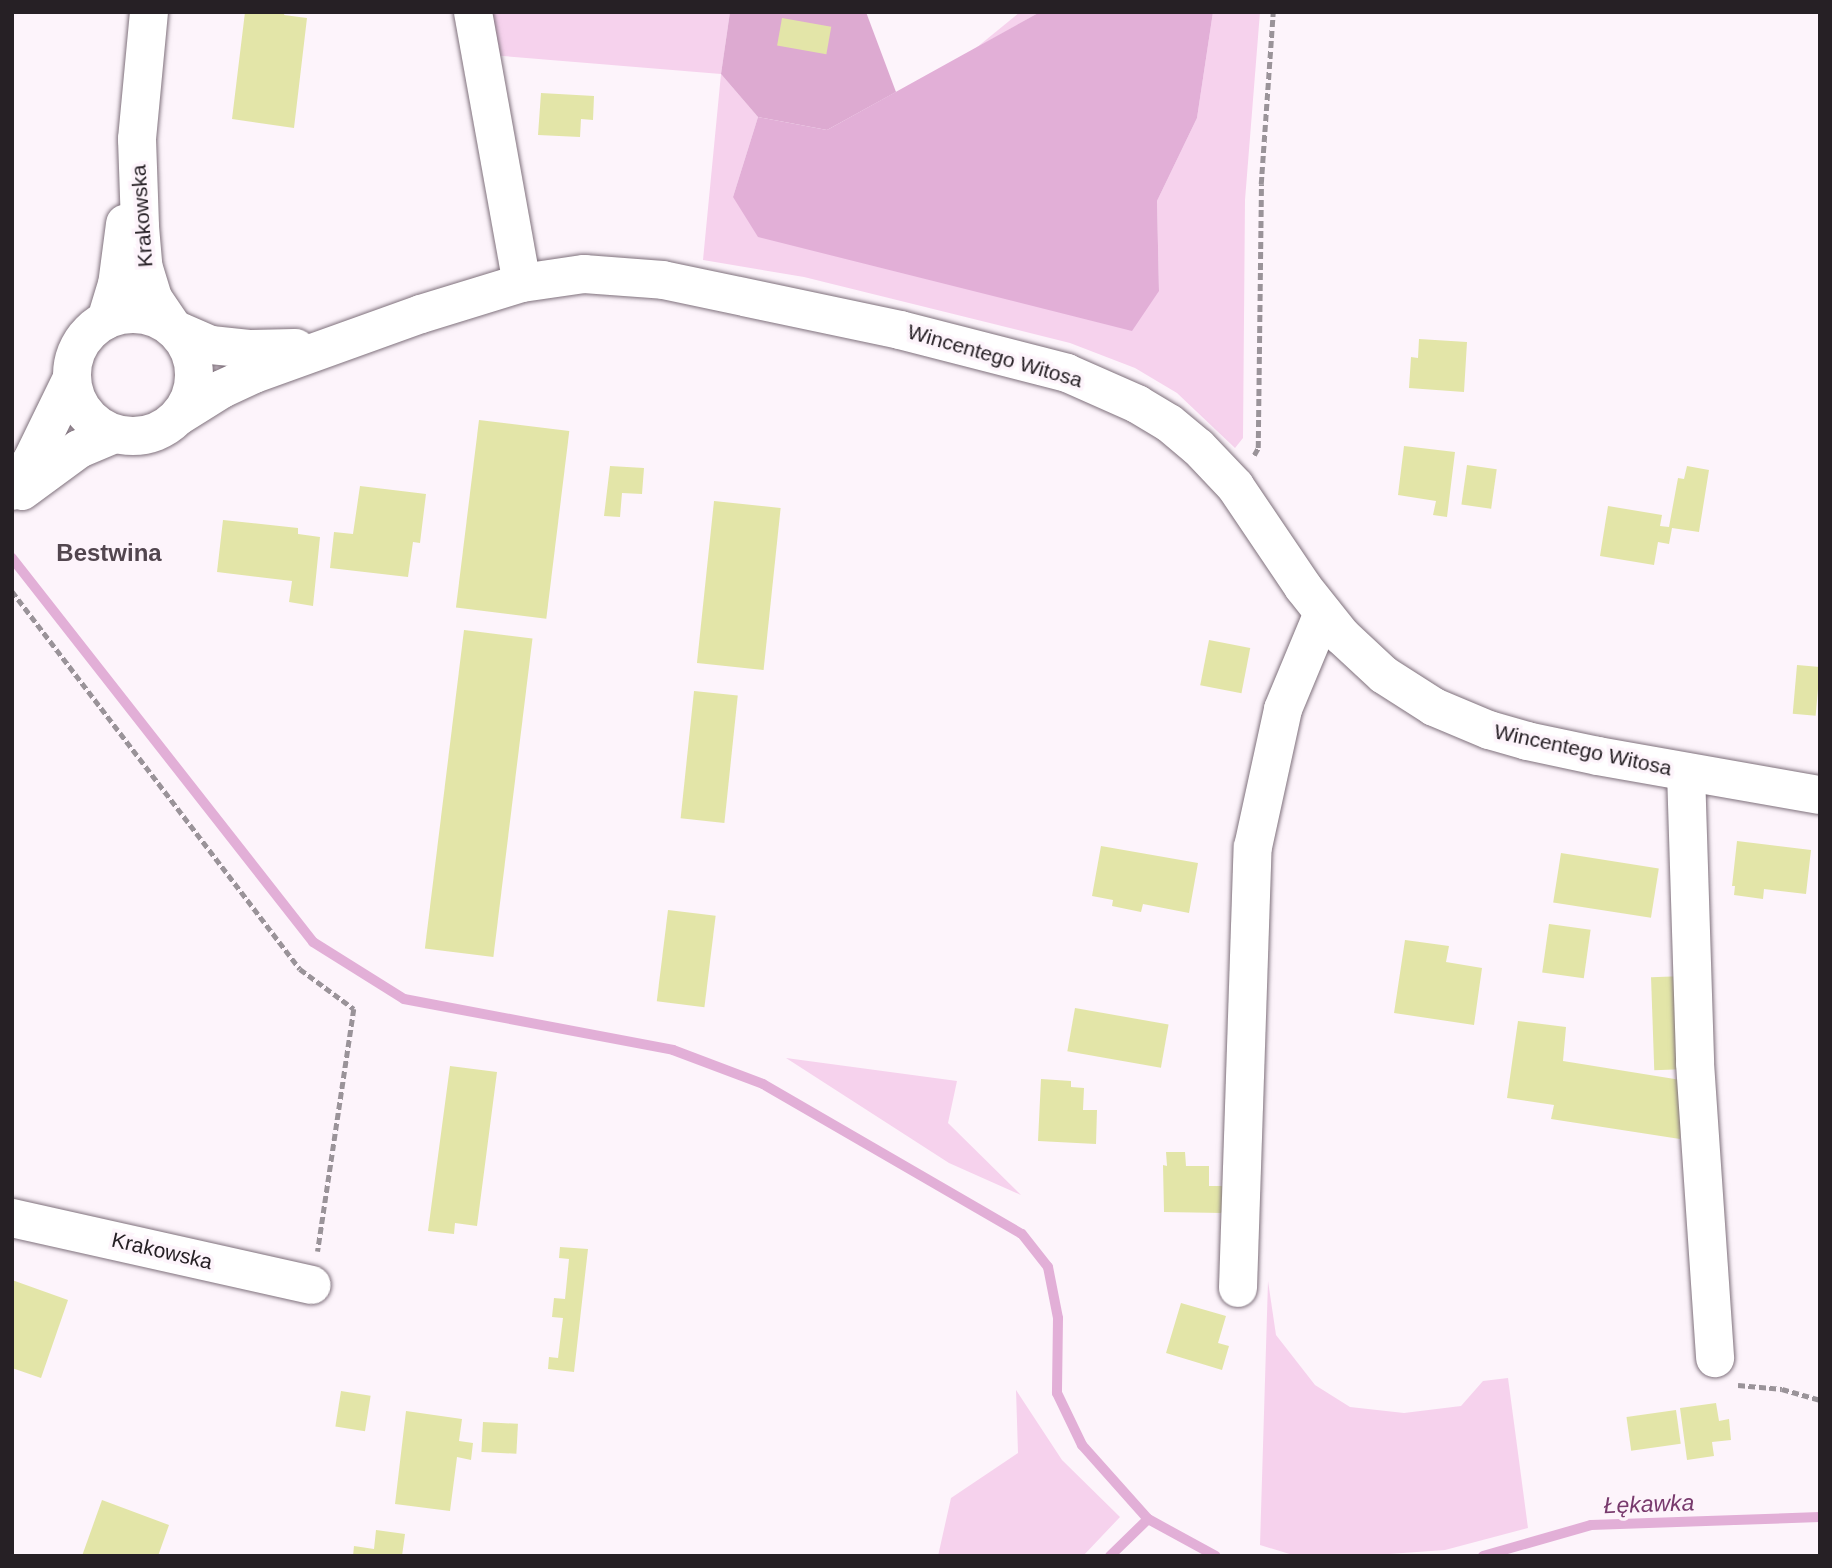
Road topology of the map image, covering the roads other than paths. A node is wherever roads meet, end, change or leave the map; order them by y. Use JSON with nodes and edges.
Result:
{"nodes":[{"id":1,"x":149,"y":12,"type":"edge"},
{"id":2,"x":473,"y":12,"type":"edge"},
{"id":3,"x":137,"y":139,"type":"junction"},
{"id":4,"x":522,"y":284,"type":"junction"},
{"id":5,"x":106,"y":320,"type":"junction"},
{"id":6,"x":174,"y":329,"type":"junction"},
{"id":7,"x":333,"y":345,"type":"junction"},
{"id":8,"x":71,"y":380,"type":"junction"},
{"id":9,"x":179,"y":416,"type":"junction"},
{"id":10,"x":114,"y":434,"type":"junction"},
{"id":11,"x":12,"y":491,"type":"edge"},
{"id":12,"x":12,"y":498,"type":"edge"},
{"id":13,"x":1323,"y":613,"type":"junction"},
{"id":14,"x":1685,"y":772,"type":"junction"},
{"id":15,"x":1820,"y":794,"type":"edge"},
{"id":16,"x":12,"y":1217,"type":"edge"},
{"id":17,"x":312,"y":1285,"type":"road end"},
{"id":18,"x":1238,"y":1288,"type":"dead end"},
{"id":19,"x":1715,"y":1358,"type":"road end"}],
"edges":[{"from":1,"to":3,"type":"street","name":"Krakowska"},
{"from":2,"to":4,"type":"street"},
{"from":3,"to":5,"type":"street","name":"Krakowska"},
{"from":3,"to":6,"type":"street","name":"Krakowska"},
{"from":4,"to":7,"type":"street","name":"Wincentego Witosa"},
{"from":4,"to":13,"type":"street","name":"Wincentego Witosa"},
{"from":5,"to":6,"type":"street"},
{"from":5,"to":8,"type":"street"},
{"from":6,"to":7,"type":"street","name":"Wincentego Witosa"},
{"from":6,"to":9,"type":"street"},
{"from":7,"to":9,"type":"street","name":"Wincentego Witosa"},
{"from":8,"to":10,"type":"street"},
{"from":8,"to":11,"type":"street"},
{"from":9,"to":10,"type":"street"},
{"from":10,"to":12,"type":"street"},
{"from":13,"to":14,"type":"street","name":"Wincentego Witosa"},
{"from":13,"to":18,"type":"street"},
{"from":14,"to":15,"type":"street","name":"Wincentego Witosa"},
{"from":14,"to":19,"type":"street"},
{"from":16,"to":17,"type":"street","name":"Krakowska"}]}
